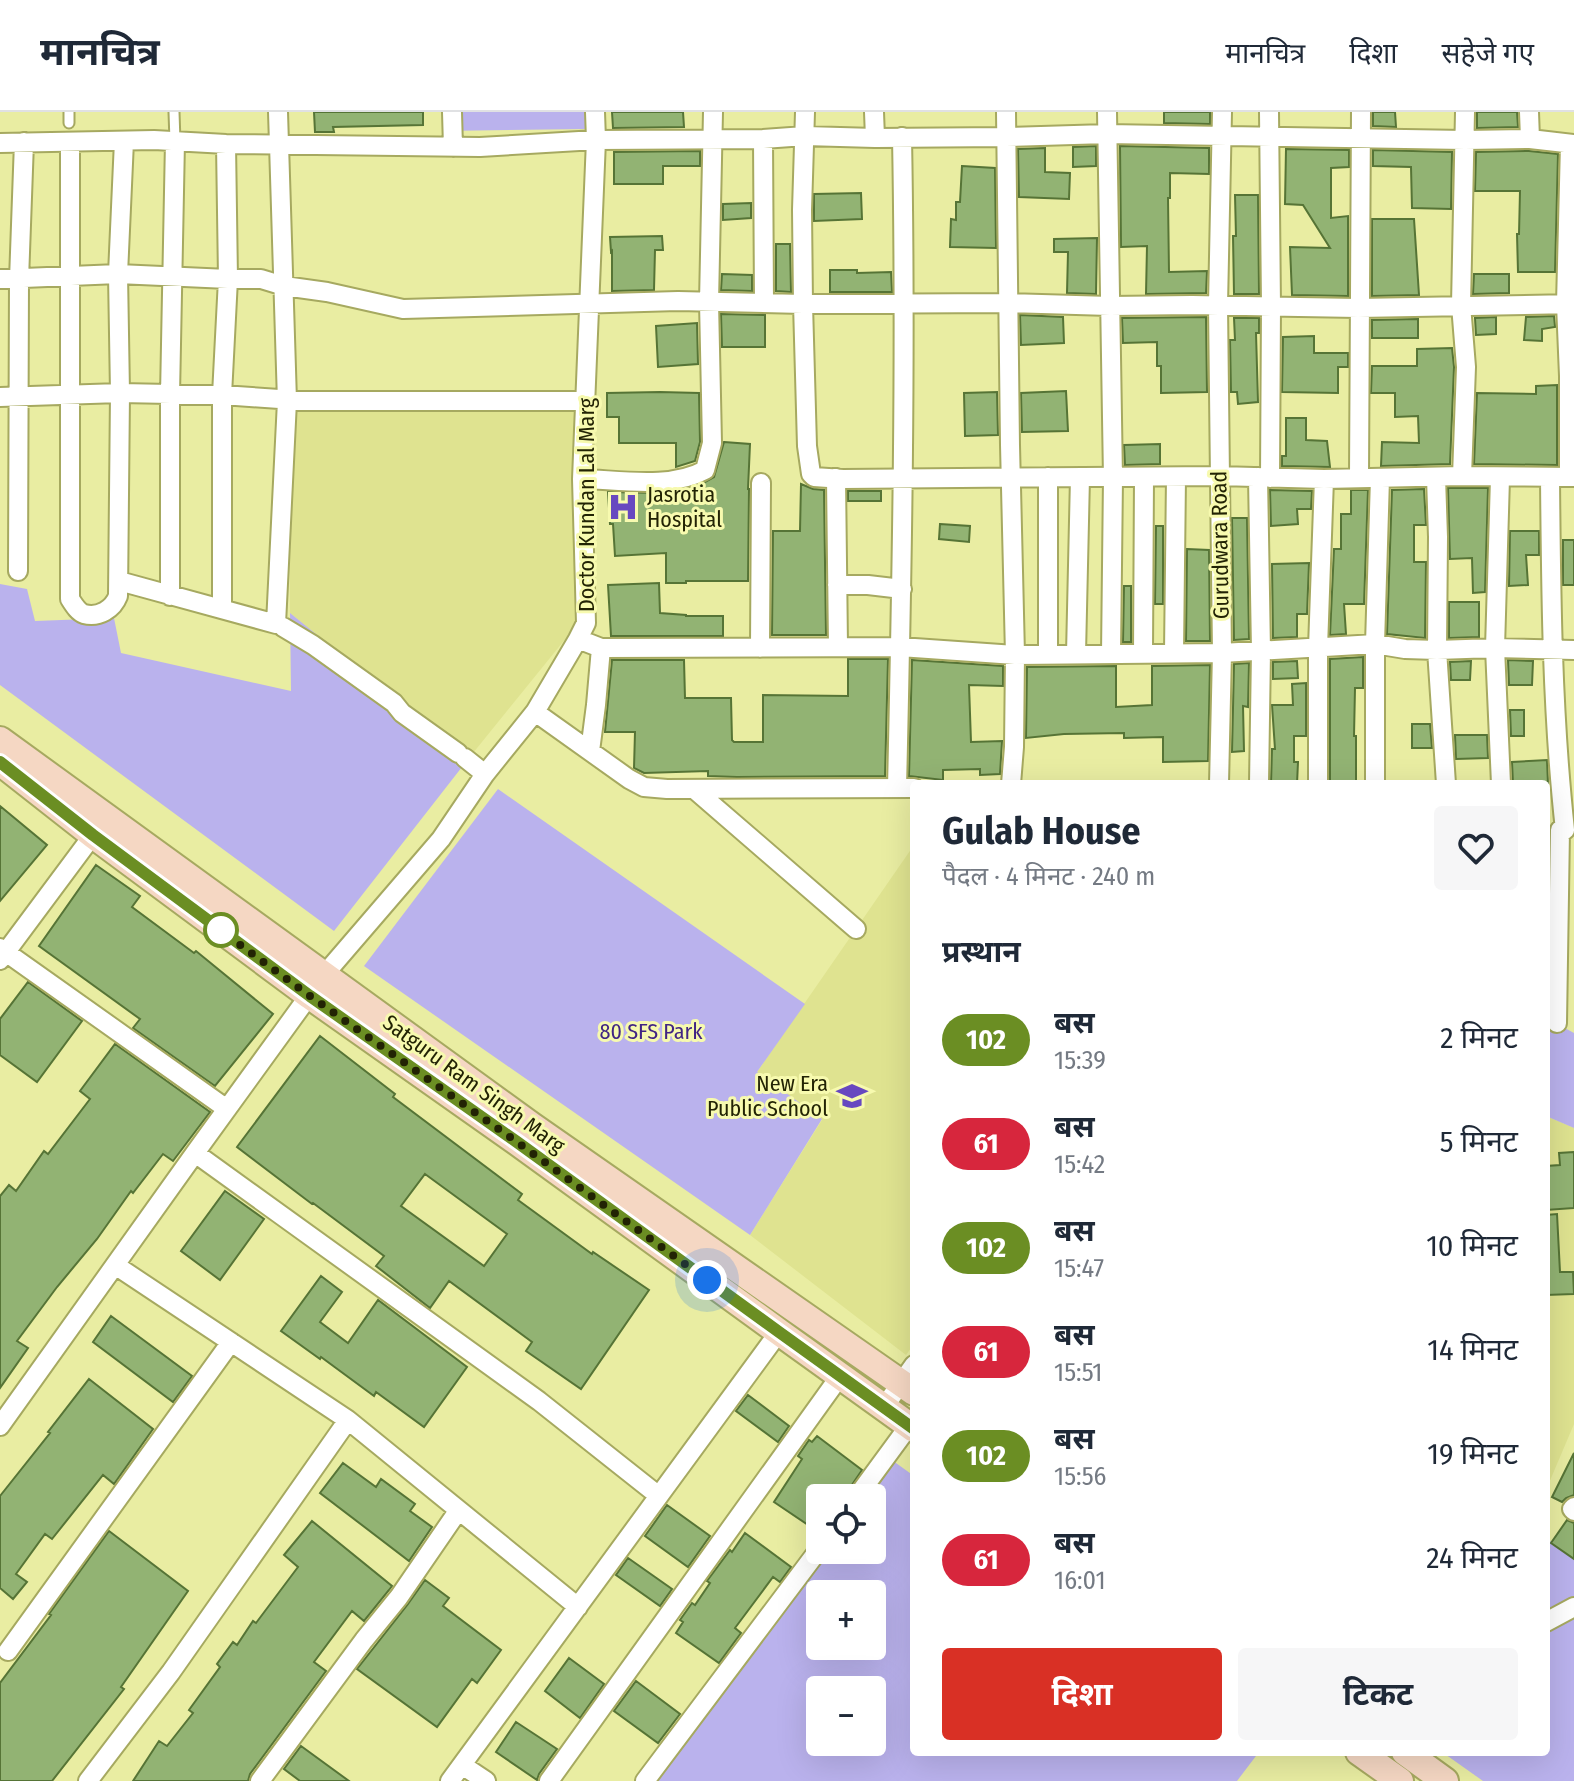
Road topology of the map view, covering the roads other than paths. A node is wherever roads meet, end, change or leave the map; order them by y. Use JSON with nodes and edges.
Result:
{"nodes":[{"id":1,"x":174,"y":112,"type":"edge"},
{"id":2,"x":278,"y":112,"type":"edge"},
{"id":3,"x":452,"y":112,"type":"edge"},
{"id":4,"x":595,"y":112,"type":"edge"},
{"id":5,"x":713,"y":112,"type":"edge"},
{"id":6,"x":805,"y":112,"type":"edge"},
{"id":7,"x":874,"y":112,"type":"edge"},
{"id":8,"x":1006,"y":112,"type":"edge"},
{"id":9,"x":1107,"y":112,"type":"edge"},
{"id":10,"x":1222,"y":112,"type":"edge"},
{"id":11,"x":1269,"y":112,"type":"edge"},
{"id":12,"x":1361,"y":112,"type":"edge"},
{"id":13,"x":1465,"y":112,"type":"edge"},
{"id":14,"x":1529,"y":112,"type":"edge"},
{"id":15,"x":1107,"y":134,"type":"junction"},
{"id":16,"x":1222,"y":135,"type":"junction"},
{"id":17,"x":805,"y":136,"type":"junction"},
{"id":18,"x":1270,"y":136,"type":"junction"},
{"id":19,"x":902,"y":137,"type":"junction"},
{"id":20,"x":1006,"y":137,"type":"junction"},
{"id":21,"x":1362,"y":137,"type":"junction"},
{"id":22,"x":875,"y":138,"type":"junction"},
{"id":23,"x":712,"y":139,"type":"junction"},
{"id":24,"x":763,"y":139,"type":"junction"},
{"id":25,"x":1530,"y":139,"type":"junction"},
{"id":26,"x":596,"y":140,"type":"junction"},
{"id":27,"x":1465,"y":140,"type":"junction"},
{"id":28,"x":124,"y":141,"type":"junction"},
{"id":29,"x":175,"y":141,"type":"junction"},
{"id":30,"x":24,"y":142,"type":"junction"},
{"id":31,"x":70,"y":142,"type":"junction"},
{"id":32,"x":0,"y":143,"type":"edge"},
{"id":33,"x":226,"y":144,"type":"junction"},
{"id":34,"x":279,"y":144,"type":"junction"},
{"id":35,"x":1572,"y":144,"type":"edge"},
{"id":36,"x":453,"y":147,"type":"junction"},
{"id":37,"x":118,"y":274,"type":"junction"},
{"id":38,"x":69,"y":277,"type":"junction"},
{"id":39,"x":172,"y":277,"type":"junction"},
{"id":40,"x":0,"y":279,"type":"edge"},
{"id":41,"x":228,"y":279,"type":"junction"},
{"id":42,"x":19,"y":280,"type":"junction"},
{"id":43,"x":284,"y":286,"type":"junction"},
{"id":44,"x":709,"y":302,"type":"junction"},
{"id":45,"x":590,"y":303,"type":"junction"},
{"id":46,"x":764,"y":303,"type":"junction"},
{"id":47,"x":905,"y":303,"type":"junction"},
{"id":48,"x":1009,"y":303,"type":"junction"},
{"id":49,"x":803,"y":304,"type":"junction"},
{"id":50,"x":1570,"y":304,"type":"edge"},
{"id":51,"x":1218,"y":305,"type":"junction"},
{"id":52,"x":1461,"y":305,"type":"junction"},
{"id":53,"x":1110,"y":306,"type":"junction"},
{"id":54,"x":1271,"y":306,"type":"junction"},
{"id":55,"x":1358,"y":308,"type":"junction"},
{"id":56,"x":120,"y":393,"type":"junction"},
{"id":57,"x":70,"y":395,"type":"junction"},
{"id":58,"x":170,"y":395,"type":"junction"},
{"id":59,"x":222,"y":395,"type":"junction"},
{"id":60,"x":19,"y":396,"type":"junction"},
{"id":61,"x":0,"y":397,"type":"edge"},
{"id":62,"x":287,"y":401,"type":"junction"},
{"id":63,"x":586,"y":401,"type":"junction"},
{"id":64,"x":1219,"y":476,"type":"junction"},
{"id":65,"x":1462,"y":476,"type":"junction"},
{"id":66,"x":1010,"y":477,"type":"junction"},
{"id":67,"x":1048,"y":477,"type":"junction"},
{"id":68,"x":1080,"y":477,"type":"junction"},
{"id":69,"x":1176,"y":477,"type":"junction"},
{"id":70,"x":1264,"y":477,"type":"junction"},
{"id":71,"x":1436,"y":477,"type":"junction"},
{"id":72,"x":1550,"y":477,"type":"junction"},
{"id":73,"x":1572,"y":477,"type":"edge"},
{"id":74,"x":836,"y":478,"type":"junction"},
{"id":75,"x":903,"y":478,"type":"junction"},
{"id":76,"x":1113,"y":478,"type":"junction"},
{"id":77,"x":1144,"y":478,"type":"junction"},
{"id":78,"x":1359,"y":478,"type":"junction"},
{"id":79,"x":1380,"y":478,"type":"junction"},
{"id":80,"x":1500,"y":478,"type":"junction"},
{"id":81,"x":582,"y":479,"type":"junction"},
{"id":82,"x":1324,"y":479,"type":"junction"},
{"id":83,"x":761,"y":483,"type":"dead end"},
{"id":84,"x":18,"y":571,"type":"dead end"},
{"id":85,"x":119,"y":581,"type":"junction"},
{"id":86,"x":837,"y":585,"type":"junction"},
{"id":87,"x":902,"y":589,"type":"junction"},
{"id":88,"x":170,"y":596,"type":"junction"},
{"id":89,"x":222,"y":609,"type":"junction"},
{"id":90,"x":283,"y":627,"type":"dead end"},
{"id":91,"x":578,"y":639,"type":"junction"},
{"id":92,"x":1375,"y":644,"type":"junction"},
{"id":93,"x":838,"y":646,"type":"junction"},
{"id":94,"x":900,"y":647,"type":"junction"},
{"id":95,"x":601,"y":648,"type":"junction"},
{"id":96,"x":760,"y":648,"type":"junction"},
{"id":97,"x":1318,"y":648,"type":"junction"},
{"id":98,"x":1495,"y":648,"type":"junction"},
{"id":99,"x":1437,"y":650,"type":"junction"},
{"id":100,"x":1553,"y":650,"type":"junction"},
{"id":101,"x":1574,"y":650,"type":"edge"},
{"id":102,"x":1261,"y":651,"type":"junction"},
{"id":103,"x":1143,"y":653,"type":"junction"},
{"id":104,"x":1174,"y":653,"type":"junction"},
{"id":105,"x":1222,"y":653,"type":"junction"},
{"id":106,"x":1048,"y":654,"type":"junction"},
{"id":107,"x":1076,"y":654,"type":"junction"},
{"id":108,"x":1111,"y":654,"type":"junction"},
{"id":109,"x":1015,"y":655,"type":"junction"},
{"id":110,"x":535,"y":712,"type":"junction"},
{"id":111,"x":0,"y":740,"type":"edge"},
{"id":112,"x":590,"y":751,"type":"junction"},
{"id":113,"x":0,"y":762,"type":"edge"},
{"id":114,"x":485,"y":774,"type":"junction"},
{"id":115,"x":1011,"y":780,"type":"edge"},
{"id":116,"x":1219,"y":780,"type":"edge"},
{"id":117,"x":1259,"y":780,"type":"edge"},
{"id":118,"x":1318,"y":780,"type":"edge"},
{"id":119,"x":1375,"y":780,"type":"edge"},
{"id":120,"x":1446,"y":780,"type":"edge"},
{"id":121,"x":1501,"y":780,"type":"edge"},
{"id":122,"x":905,"y":788,"type":"edge"},
{"id":123,"x":694,"y":789,"type":"junction"},
{"id":124,"x":1561,"y":830,"type":"edge"},
{"id":125,"x":93,"y":835,"type":"junction"},
{"id":126,"x":856,"y":929,"type":"dead end"},
{"id":127,"x":2,"y":953,"type":"edge"},
{"id":128,"x":317,"y":986,"type":"junction"},
{"id":129,"x":1559,"y":1024,"type":"edge"},
{"id":130,"x":227,"y":1109,"type":"junction"},
{"id":131,"x":195,"y":1153,"type":"junction"},
{"id":132,"x":115,"y":1265,"type":"junction"},
{"id":133,"x":779,"y":1332,"type":"junction"},
{"id":134,"x":231,"y":1342,"type":"junction"},
{"id":135,"x":840,"y":1376,"type":"junction"},
{"id":136,"x":910,"y":1380,"type":"edge"},
{"id":137,"x":884,"y":1407,"type":"junction"},
{"id":138,"x":348,"y":1420,"type":"junction"},
{"id":139,"x":910,"y":1422,"type":"edge"},
{"id":140,"x":0,"y":1426,"type":"edge"},
{"id":141,"x":910,"y":1428,"type":"edge"},
{"id":142,"x":867,"y":1484,"type":"edge"},
{"id":143,"x":659,"y":1496,"type":"junction"},
{"id":144,"x":458,"y":1511,"type":"junction"},
{"id":145,"x":808,"y":1564,"type":"edge"},
{"id":146,"x":578,"y":1607,"type":"junction"},
{"id":147,"x":1574,"y":1607,"type":"edge"},
{"id":148,"x":1550,"y":1620,"type":"edge"},
{"id":149,"x":8,"y":1651,"type":"dead end"},
{"id":150,"x":1365,"y":1756,"type":"edge"},
{"id":151,"x":1411,"y":1756,"type":"edge"},
{"id":152,"x":462,"y":1765,"type":"junction"},
{"id":153,"x":88,"y":1781,"type":"edge"},
{"id":154,"x":260,"y":1781,"type":"edge"},
{"id":155,"x":450,"y":1781,"type":"edge"},
{"id":156,"x":486,"y":1781,"type":"edge"},
{"id":157,"x":549,"y":1781,"type":"edge"},
{"id":158,"x":645,"y":1781,"type":"edge"},
{"id":159,"x":1400,"y":1781,"type":"edge"},
{"id":160,"x":1445,"y":1781,"type":"edge"}],
"edges":[{"from":1,"to":29,"type":"lane"},
{"from":2,"to":34,"type":"street"},
{"from":3,"to":36,"type":"street"},
{"from":4,"to":26,"type":"street","name":"Doctor Kundan Lal Marg"},
{"from":5,"to":23,"type":"street"},
{"from":6,"to":17,"type":"street"},
{"from":7,"to":22,"type":"street"},
{"from":8,"to":20,"type":"street"},
{"from":9,"to":15,"type":"street"},
{"from":10,"to":16,"type":"street","name":"Gurudwara Road"},
{"from":11,"to":18,"type":"street"},
{"from":12,"to":21,"type":"street"},
{"from":13,"to":27,"type":"street"},
{"from":14,"to":25,"type":"street"},
{"from":15,"to":16,"type":"street"},
{"from":15,"to":20,"type":"street"},
{"from":15,"to":53,"type":"street"},
{"from":16,"to":18,"type":"street"},
{"from":16,"to":51,"type":"street","name":"Gurudwara Road"},
{"from":17,"to":22,"type":"street"},
{"from":17,"to":24,"type":"street"},
{"from":17,"to":49,"type":"street"},
{"from":18,"to":21,"type":"street"},
{"from":18,"to":54,"type":"street"},
{"from":19,"to":20,"type":"street"},
{"from":19,"to":22,"type":"street"},
{"from":19,"to":47,"type":"street"},
{"from":20,"to":48,"type":"street"},
{"from":21,"to":27,"type":"street"},
{"from":21,"to":55,"type":"street"},
{"from":23,"to":24,"type":"street"},
{"from":23,"to":26,"type":"street"},
{"from":23,"to":44,"type":"street"},
{"from":24,"to":46,"type":"street"},
{"from":25,"to":27,"type":"street"},
{"from":25,"to":35,"type":"street"},
{"from":26,"to":36,"type":"street"},
{"from":26,"to":45,"type":"street","name":"Doctor Kundan Lal Marg"},
{"from":27,"to":52,"type":"street"},
{"from":28,"to":29,"type":"street"},
{"from":28,"to":31,"type":"street"},
{"from":28,"to":37,"type":"street"},
{"from":29,"to":33,"type":"street"},
{"from":29,"to":39,"type":"street"},
{"from":30,"to":31,"type":"street"},
{"from":30,"to":32,"type":"street"},
{"from":30,"to":42,"type":"street"},
{"from":31,"to":38,"type":"street"},
{"from":33,"to":34,"type":"street"},
{"from":33,"to":41,"type":"street"},
{"from":34,"to":36,"type":"street"},
{"from":34,"to":43,"type":"street"},
{"from":35,"to":50,"type":"street"},
{"from":37,"to":38,"type":"street"},
{"from":37,"to":39,"type":"street"},
{"from":37,"to":56,"type":"street"},
{"from":38,"to":42,"type":"street"},
{"from":38,"to":57,"type":"street"},
{"from":39,"to":41,"type":"street"},
{"from":39,"to":58,"type":"street"},
{"from":40,"to":42,"type":"street"},
{"from":41,"to":43,"type":"street"},
{"from":41,"to":59,"type":"street"},
{"from":42,"to":60,"type":"street"},
{"from":43,"to":45,"type":"street"},
{"from":43,"to":62,"type":"street"},
{"from":44,"to":45,"type":"street"},
{"from":44,"to":46,"type":"street"},
{"from":44,"to":81,"type":"street"},
{"from":45,"to":63,"type":"street","name":"Doctor Kundan Lal Marg"},
{"from":46,"to":49,"type":"street"},
{"from":47,"to":48,"type":"street"},
{"from":47,"to":49,"type":"street"},
{"from":47,"to":75,"type":"street"},
{"from":48,"to":53,"type":"street"},
{"from":48,"to":66,"type":"street"},
{"from":49,"to":74,"type":"street"},
{"from":50,"to":52,"type":"street"},
{"from":50,"to":73,"type":"street"},
{"from":51,"to":53,"type":"street"},
{"from":51,"to":54,"type":"street"},
{"from":51,"to":64,"type":"street","name":"Gurudwara Road"},
{"from":52,"to":55,"type":"street"},
{"from":52,"to":65,"type":"street"},
{"from":53,"to":76,"type":"street"},
{"from":54,"to":55,"type":"street"},
{"from":54,"to":70,"type":"street"},
{"from":55,"to":78,"type":"street"},
{"from":56,"to":57,"type":"street"},
{"from":56,"to":58,"type":"street"},
{"from":56,"to":85,"type":"street"},
{"from":57,"to":60,"type":"street"},
{"from":57,"to":85,"type":"street"},
{"from":58,"to":59,"type":"street"},
{"from":58,"to":88,"type":"street"},
{"from":59,"to":62,"type":"street"},
{"from":59,"to":89,"type":"street"},
{"from":60,"to":61,"type":"street"},
{"from":60,"to":84,"type":"street"},
{"from":62,"to":63,"type":"street"},
{"from":62,"to":89,"type":"street"},
{"from":63,"to":81,"type":"street","name":"Doctor Kundan Lal Marg"},
{"from":64,"to":69,"type":"street"},
{"from":64,"to":70,"type":"street"},
{"from":64,"to":105,"type":"street","name":"Gurudwara Road"},
{"from":65,"to":71,"type":"street"},
{"from":65,"to":80,"type":"street"},
{"from":66,"to":67,"type":"street"},
{"from":66,"to":75,"type":"street"},
{"from":66,"to":109,"type":"street"},
{"from":67,"to":68,"type":"street"},
{"from":67,"to":106,"type":"street"},
{"from":68,"to":76,"type":"street"},
{"from":68,"to":107,"type":"street"},
{"from":69,"to":77,"type":"street"},
{"from":69,"to":104,"type":"street"},
{"from":70,"to":82,"type":"street"},
{"from":70,"to":102,"type":"street"},
{"from":71,"to":79,"type":"street"},
{"from":71,"to":99,"type":"street"},
{"from":72,"to":73,"type":"street"},
{"from":72,"to":80,"type":"street"},
{"from":72,"to":100,"type":"street"},
{"from":74,"to":75,"type":"street"},
{"from":74,"to":86,"type":"street"},
{"from":75,"to":87,"type":"street"},
{"from":76,"to":77,"type":"street"},
{"from":76,"to":108,"type":"street"},
{"from":77,"to":103,"type":"street"},
{"from":78,"to":79,"type":"street"},
{"from":78,"to":82,"type":"street"},
{"from":79,"to":92,"type":"street"},
{"from":80,"to":98,"type":"street"},
{"from":81,"to":91,"type":"street","name":"Doctor Kundan Lal Marg"},
{"from":82,"to":97,"type":"street"},
{"from":83,"to":96,"type":"street"},
{"from":85,"to":88,"type":"street"},
{"from":86,"to":87,"type":"street"},
{"from":86,"to":93,"type":"street"},
{"from":87,"to":94,"type":"street"},
{"from":88,"to":89,"type":"street"},
{"from":90,"to":114,"type":"street"},
{"from":91,"to":95,"type":"street"},
{"from":91,"to":110,"type":"street","name":"Doctor Kundan Lal Marg"},
{"from":92,"to":97,"type":"street"},
{"from":92,"to":99,"type":"street"},
{"from":92,"to":119,"type":"street"},
{"from":93,"to":94,"type":"street"},
{"from":93,"to":96,"type":"street"},
{"from":94,"to":109,"type":"street"},
{"from":94,"to":122,"type":"street"},
{"from":95,"to":96,"type":"street"},
{"from":95,"to":112,"type":"street"},
{"from":97,"to":102,"type":"street"},
{"from":97,"to":118,"type":"street"},
{"from":98,"to":99,"type":"street"},
{"from":98,"to":100,"type":"street"},
{"from":98,"to":121,"type":"street"},
{"from":99,"to":120,"type":"street"},
{"from":100,"to":101,"type":"street"},
{"from":100,"to":124,"type":"street"},
{"from":102,"to":105,"type":"street"},
{"from":102,"to":117,"type":"street"},
{"from":103,"to":104,"type":"street"},
{"from":103,"to":108,"type":"street"},
{"from":104,"to":105,"type":"street"},
{"from":105,"to":116,"type":"street","name":"Gurudwara Road"},
{"from":106,"to":107,"type":"street"},
{"from":106,"to":109,"type":"street"},
{"from":107,"to":108,"type":"street"},
{"from":109,"to":115,"type":"street"},
{"from":110,"to":112,"type":"street"},
{"from":110,"to":114,"type":"street","name":"Doctor Kundan Lal Marg"},
{"from":111,"to":128,"type":"main road","name":"Satguru Ram Singh Marg"},
{"from":112,"to":123,"type":"street"},
{"from":113,"to":125,"type":"main road","name":"Satguru Ram Singh Marg"},
{"from":114,"to":128,"type":"street","name":"Doctor Kundan Lal Marg"},
{"from":122,"to":123,"type":"street"},
{"from":123,"to":126,"type":"street"},
{"from":124,"to":129,"type":"street"},
{"from":125,"to":127,"type":"street"},
{"from":125,"to":128,"type":"main road","name":"Satguru Ram Singh Marg"},
{"from":127,"to":130,"type":"street"},
{"from":128,"to":130,"type":"street","name":"Doctor Kundan Lal Marg"},
{"from":128,"to":133,"type":"main road","name":"Satguru Ram Singh Marg"},
{"from":128,"to":136,"type":"main road","name":"Satguru Ram Singh Marg"},
{"from":130,"to":131,"type":"street","name":"Doctor Kundan Lal Marg"},
{"from":131,"to":132,"type":"street","name":"Doctor Kundan Lal Marg"},
{"from":131,"to":143,"type":"street"},
{"from":132,"to":134,"type":"street"},
{"from":132,"to":140,"type":"street","name":"Doctor Kundan Lal Marg"},
{"from":133,"to":135,"type":"main road","name":"Satguru Ram Singh Marg"},
{"from":133,"to":143,"type":"street"},
{"from":134,"to":138,"type":"street"},
{"from":134,"to":149,"type":"street"},
{"from":135,"to":137,"type":"main road","name":"Satguru Ram Singh Marg"},
{"from":135,"to":157,"type":"street"},
{"from":136,"to":137,"type":"street"},
{"from":137,"to":139,"type":"main road","name":"Satguru Ram Singh Marg"},
{"from":138,"to":144,"type":"street"},
{"from":138,"to":153,"type":"street"},
{"from":141,"to":142,"type":"street"},
{"from":143,"to":146,"type":"street"},
{"from":144,"to":146,"type":"street"},
{"from":144,"to":154,"type":"street"},
{"from":145,"to":158,"type":"street"},
{"from":146,"to":152,"type":"street"},
{"from":147,"to":148,"type":"street"},
{"from":150,"to":159,"type":"main road"},
{"from":151,"to":160,"type":"main road"},
{"from":152,"to":155,"type":"street"},
{"from":152,"to":156,"type":"street"}]}
